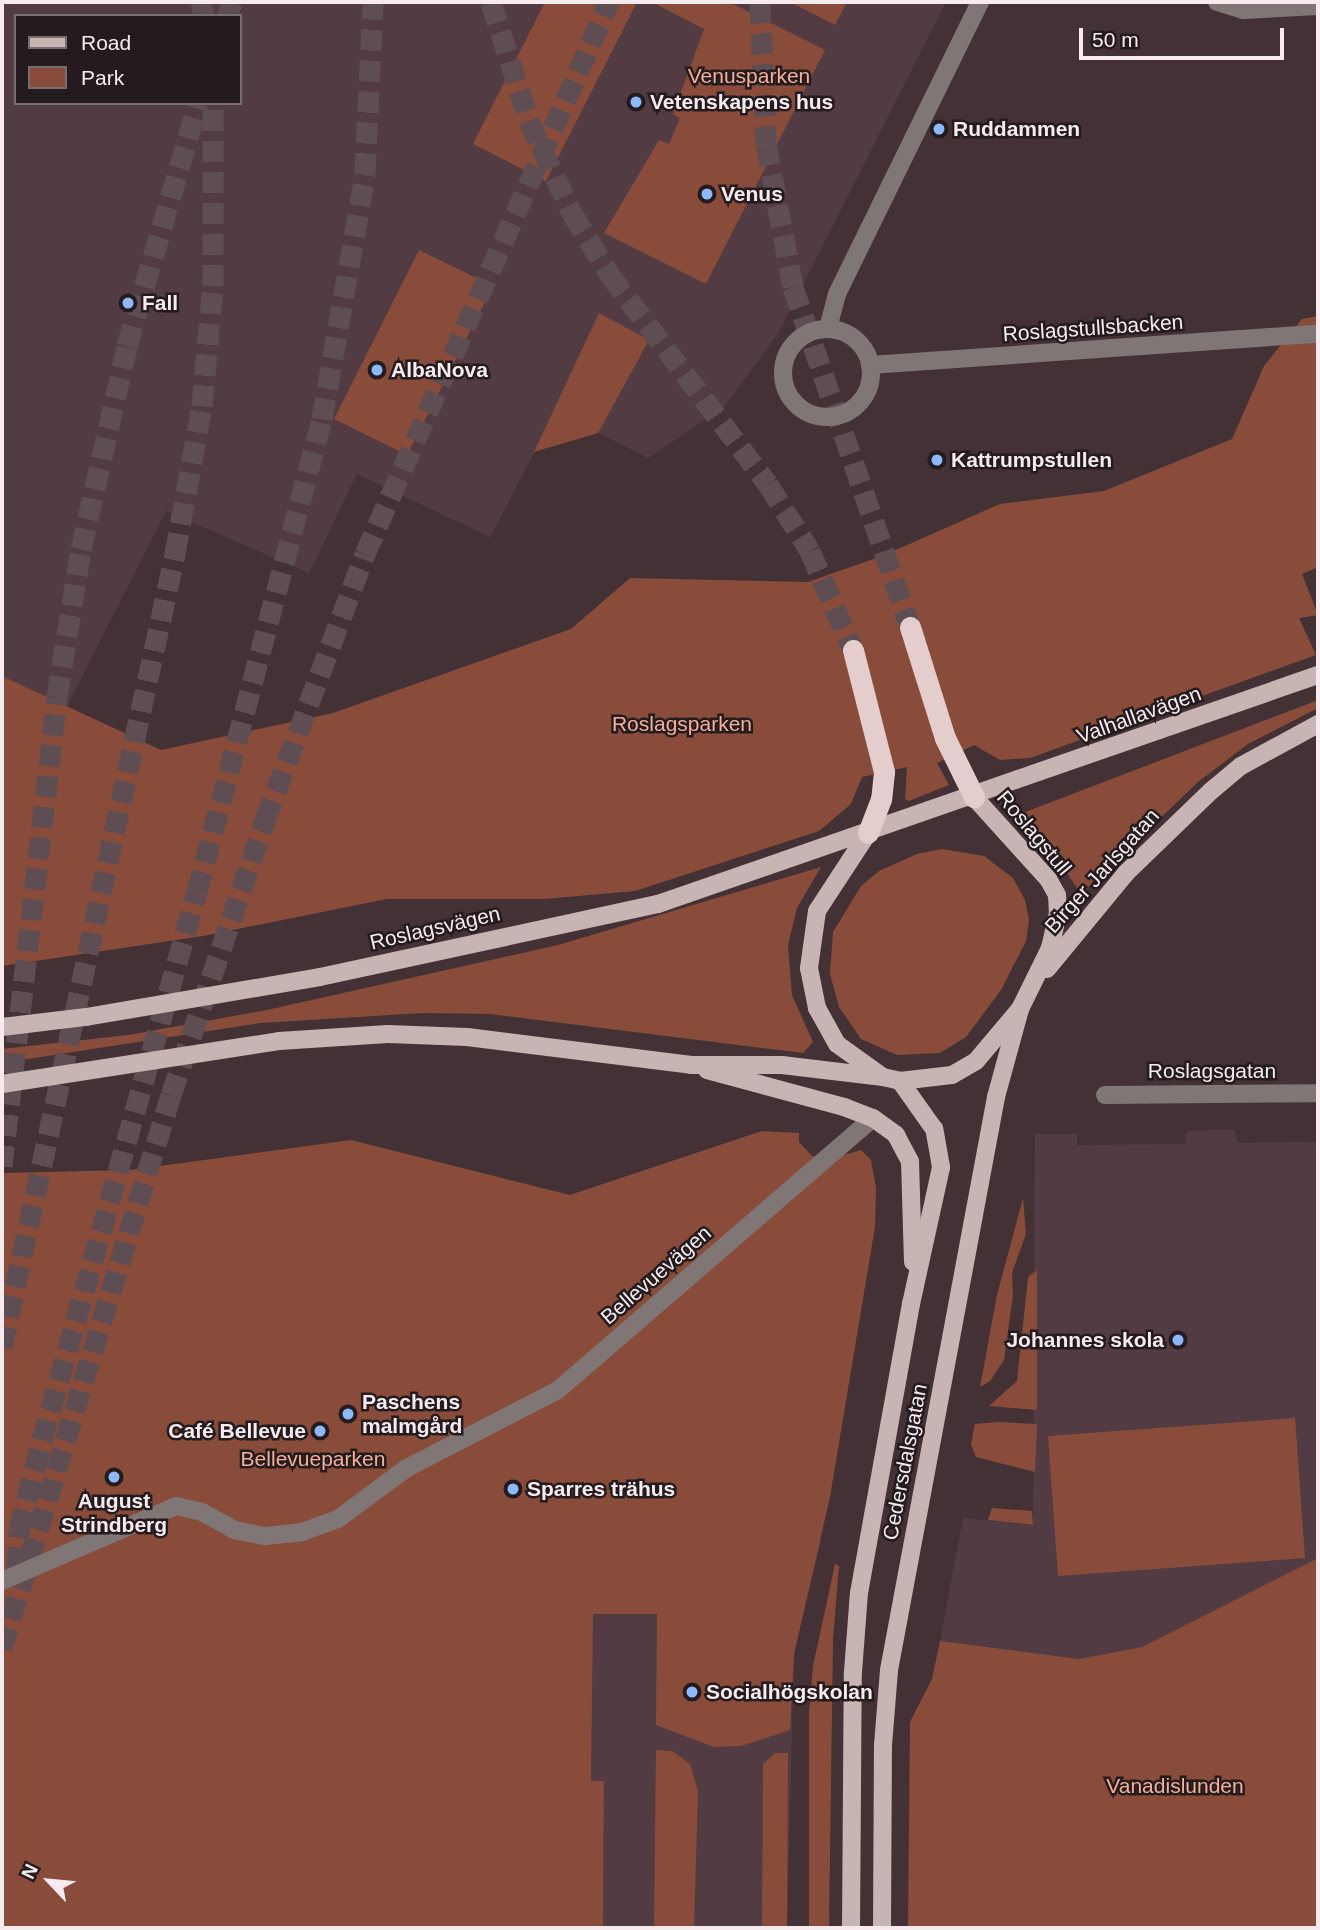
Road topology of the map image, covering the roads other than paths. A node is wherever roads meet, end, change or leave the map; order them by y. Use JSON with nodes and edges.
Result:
{"nodes":[{"id":1,"x":981,"y":2,"type":"edge"},
{"id":2,"x":1217,"y":2,"type":"edge"},
{"id":3,"x":1318,"y":6,"type":"edge"},
{"id":4,"x":828,"y":328,"type":"junction"},
{"id":5,"x":1318,"y":334,"type":"edge"},
{"id":6,"x":870,"y":365,"type":"junction"},
{"id":7,"x":910,"y":627,"type":"tunnel mouth"},
{"id":8,"x":853,"y":650,"type":"tunnel mouth"},
{"id":9,"x":1318,"y":675,"type":"edge"},
{"id":10,"x":1318,"y":724,"type":"edge"},
{"id":11,"x":974,"y":797,"type":"junction"},
{"id":12,"x":868,"y":833,"type":"junction"},
{"id":13,"x":1032,"y":988,"type":"junction"},
{"id":14,"x":1020,"y":1009,"type":"junction"},
{"id":15,"x":2,"y":1027,"type":"edge"},
{"id":16,"x":691,"y":1065,"type":"junction"},
{"id":17,"x":891,"y":1079,"type":"junction"},
{"id":18,"x":2,"y":1084,"type":"edge"},
{"id":19,"x":1318,"y":1093,"type":"edge"},
{"id":20,"x":1105,"y":1095,"type":"dead end"},
{"id":21,"x":873,"y":1118,"type":"junction"},
{"id":22,"x":911,"y":1304,"type":"junction"},
{"id":23,"x":2,"y":1581,"type":"edge"},
{"id":24,"x":851,"y":1928,"type":"edge"},
{"id":25,"x":882,"y":1928,"type":"edge"}],
"edges":[{"from":1,"to":4,"type":"street"},
{"from":2,"to":3,"type":"street"},
{"from":4,"to":6,"type":"street"},
{"from":4,"to":6,"type":"street"},
{"from":5,"to":6,"type":"street","name":"Roslagstullsbacken"},
{"from":7,"to":11,"type":"highway"},
{"from":8,"to":12,"type":"highway"},
{"from":9,"to":11,"type":"main road","name":"Valhallavägen"},
{"from":10,"to":13,"type":"main road","name":"Birger Jarlsgatan"},
{"from":11,"to":12,"type":"main road","name":"Roslagstull"},
{"from":11,"to":13,"type":"main road","name":"Roslagstull"},
{"from":12,"to":15,"type":"main road","name":"Roslagsvägen"},
{"from":12,"to":17,"type":"main road"},
{"from":13,"to":14,"type":"main road","name":"Roslagstull"},
{"from":14,"to":17,"type":"main road","name":"Roslagstull"},
{"from":14,"to":25,"type":"main road","name":"Cedersdalsgatan"},
{"from":16,"to":17,"type":"main road"},
{"from":16,"to":18,"type":"main road"},
{"from":16,"to":21,"type":"main road"},
{"from":17,"to":22,"type":"main road","name":"Cedersdalsgatan"},
{"from":19,"to":20,"type":"street","name":"Roslagsgatan"},
{"from":21,"to":22,"type":"main road","name":"Cedersdalsgatan"},
{"from":21,"to":23,"type":"street","name":"Bellevuevägen"},
{"from":22,"to":24,"type":"main road","name":"Cedersdalsgatan"}]}
